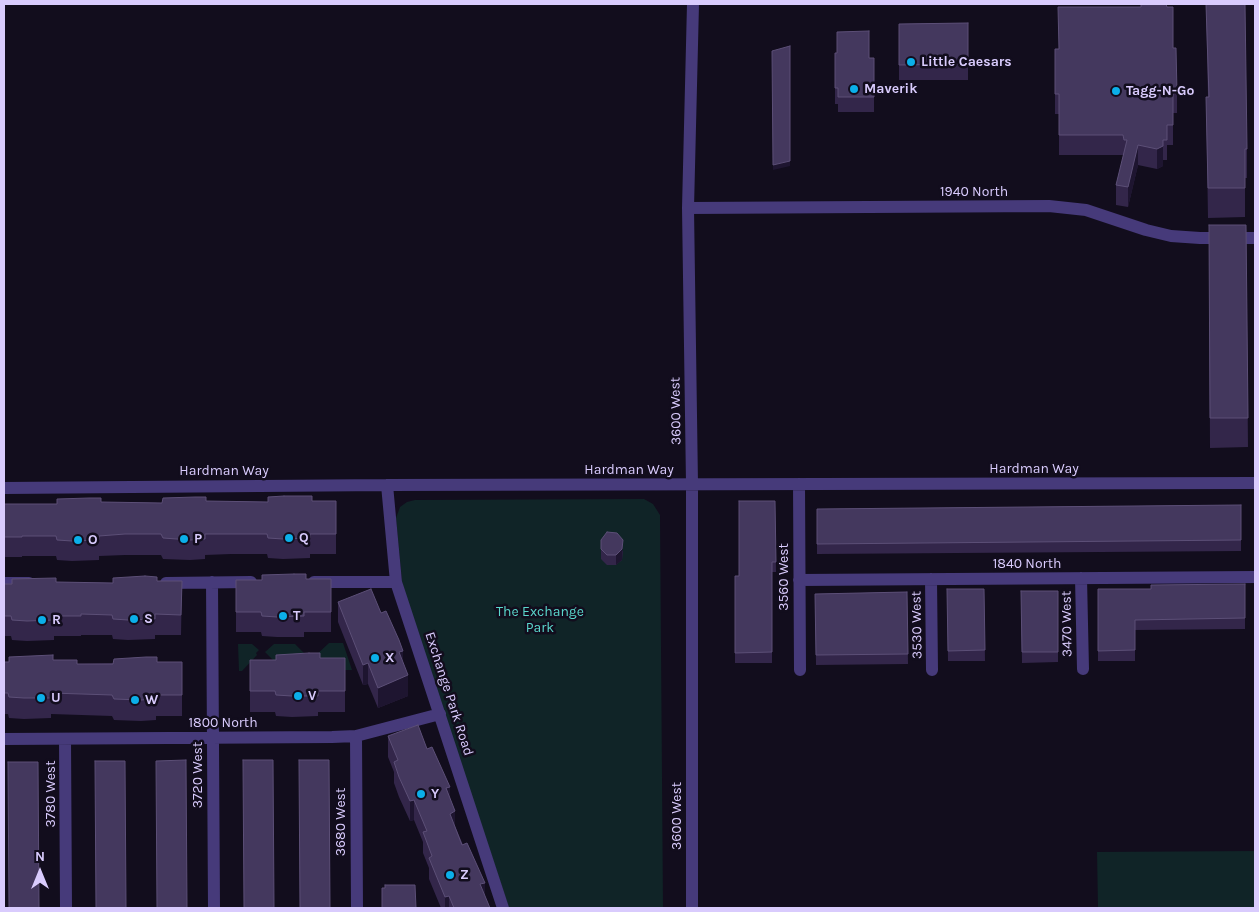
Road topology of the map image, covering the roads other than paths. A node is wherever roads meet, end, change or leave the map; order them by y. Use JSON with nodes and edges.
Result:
{"nodes":[{"id":1,"x":693,"y":4,"type":"edge"},
{"id":2,"x":688,"y":208,"type":"junction"},
{"id":3,"x":1255,"y":238,"type":"edge"},
{"id":4,"x":1255,"y":483,"type":"edge"},
{"id":5,"x":692,"y":484,"type":"junction"},
{"id":6,"x":799,"y":484,"type":"junction"},
{"id":7,"x":387,"y":485,"type":"junction"},
{"id":8,"x":4,"y":488,"type":"edge"},
{"id":9,"x":1255,"y":576,"type":"edge"},
{"id":10,"x":1081,"y":578,"type":"junction"},
{"id":11,"x":931,"y":579,"type":"junction"},
{"id":12,"x":799,"y":580,"type":"junction"},
{"id":13,"x":212,"y":582,"type":"junction"},
{"id":14,"x":266,"y":582,"type":"edge"},
{"id":15,"x":304,"y":582,"type":"edge"},
{"id":16,"x":396,"y":582,"type":"junction"},
{"id":17,"x":44,"y":583,"type":"edge"},
{"id":18,"x":153,"y":583,"type":"edge"},
{"id":19,"x":4,"y":584,"type":"edge"},
{"id":20,"x":1083,"y":669,"type":"dead end"},
{"id":21,"x":800,"y":670,"type":"dead end"},
{"id":22,"x":932,"y":670,"type":"dead end"},
{"id":23,"x":440,"y":714,"type":"junction"},
{"id":24,"x":356,"y":736,"type":"junction"},
{"id":25,"x":213,"y":738,"type":"junction"},
{"id":26,"x":4,"y":739,"type":"edge"},
{"id":27,"x":65,"y":739,"type":"junction"},
{"id":28,"x":66,"y":908,"type":"edge"},
{"id":29,"x":214,"y":908,"type":"edge"},
{"id":30,"x":357,"y":908,"type":"edge"},
{"id":31,"x":503,"y":908,"type":"edge"},
{"id":32,"x":692,"y":908,"type":"edge"}],
"edges":[{"from":1,"to":2,"type":"street","name":"3600 West"},
{"from":2,"to":3,"type":"street","name":"1940 North"},
{"from":2,"to":5,"type":"street","name":"3600 West"},
{"from":4,"to":6,"type":"street","name":"Hardman Way"},
{"from":5,"to":6,"type":"street","name":"Hardman Way"},
{"from":5,"to":7,"type":"street","name":"Hardman Way"},
{"from":5,"to":32,"type":"street","name":"3600 West"},
{"from":6,"to":12,"type":"street","name":"3560 West"},
{"from":7,"to":8,"type":"street","name":"Hardman Way"},
{"from":7,"to":16,"type":"street","name":"Exchange Park Road"},
{"from":9,"to":10,"type":"street","name":"1840 North"},
{"from":10,"to":11,"type":"street","name":"1840 North"},
{"from":10,"to":20,"type":"street","name":"3470 West"},
{"from":11,"to":12,"type":"street","name":"1840 North"},
{"from":11,"to":22,"type":"street","name":"3530 West"},
{"from":12,"to":21,"type":"street","name":"3560 West"},
{"from":13,"to":14,"type":"street"},
{"from":13,"to":18,"type":"street"},
{"from":13,"to":25,"type":"street","name":"3720 West"},
{"from":15,"to":16,"type":"street"},
{"from":16,"to":23,"type":"street","name":"Exchange Park Road"},
{"from":17,"to":19,"type":"street"},
{"from":23,"to":24,"type":"street","name":"1800 North"},
{"from":23,"to":31,"type":"street","name":"Exchange Park Road"},
{"from":24,"to":25,"type":"street","name":"1800 North"},
{"from":24,"to":30,"type":"street","name":"3680 West"},
{"from":25,"to":27,"type":"street","name":"1800 North"},
{"from":25,"to":29,"type":"street","name":"3720 West"},
{"from":26,"to":27,"type":"street","name":"1800 North"},
{"from":27,"to":28,"type":"street","name":"3780 West"}]}
